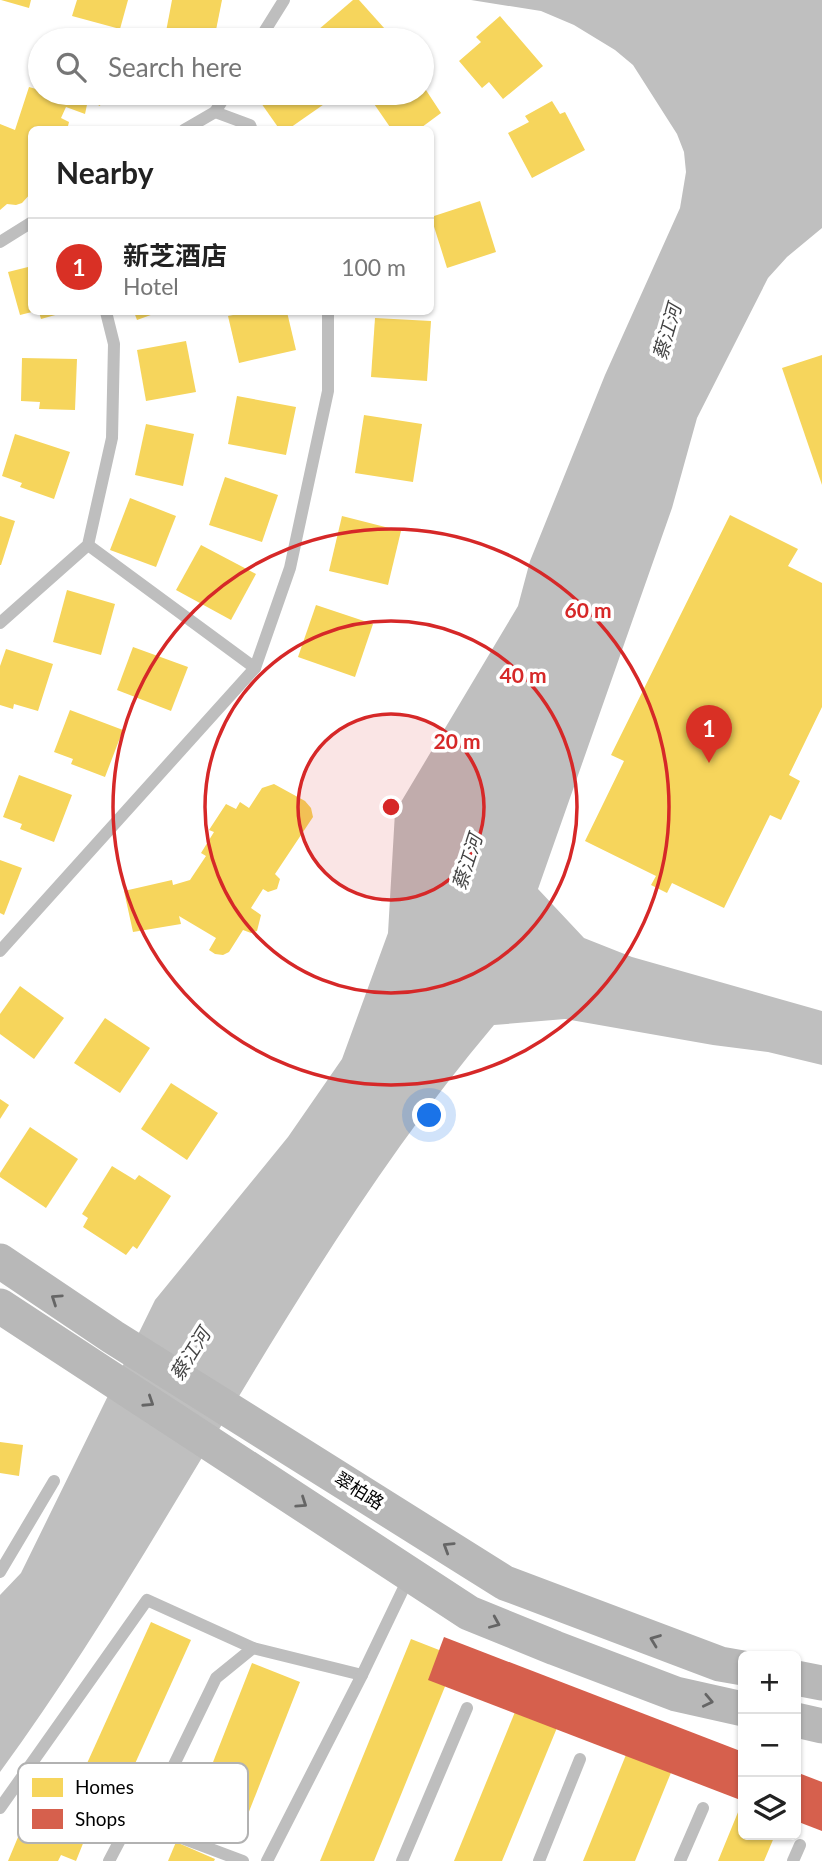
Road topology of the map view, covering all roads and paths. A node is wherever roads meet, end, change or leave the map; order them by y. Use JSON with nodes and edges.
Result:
{"nodes":[{"id":1,"x":284,"y":0,"type":"edge"},
{"id":2,"x":266,"y":28,"type":"edge"},
{"id":3,"x":219,"y":105,"type":"edge"},
{"id":4,"x":215,"y":112,"type":"junction"},
{"id":5,"x":191,"y":126,"type":"edge"},
{"id":6,"x":250,"y":126,"type":"edge"},
{"id":7,"x":28,"y":224,"type":"edge"},
{"id":8,"x":0,"y":242,"type":"edge"},
{"id":9,"x":107,"y":315,"type":"edge"},
{"id":10,"x":328,"y":315,"type":"edge"},
{"id":11,"x":88,"y":545,"type":"junction"},
{"id":12,"x":0,"y":624,"type":"edge"},
{"id":13,"x":255,"y":668,"type":"junction"},
{"id":14,"x":0,"y":951,"type":"edge"},
{"id":15,"x":0,"y":1261,"type":"edge"},
{"id":16,"x":0,"y":1306,"type":"edge"},
{"id":17,"x":54,"y":1481,"type":"dead end"},
{"id":18,"x":1,"y":1568,"type":"edge"},
{"id":19,"x":411,"y":1574,"type":"junction"},
{"id":20,"x":253,"y":1648,"type":"junction"},
{"id":21,"x":738,"y":1667,"type":"edge"},
{"id":22,"x":362,"y":1675,"type":"junction"},
{"id":23,"x":801,"y":1679,"type":"edge"},
{"id":24,"x":822,"y":1683,"type":"edge"},
{"id":25,"x":467,"y":1708,"type":"dead end"},
{"id":26,"x":738,"y":1708,"type":"edge"},
{"id":27,"x":801,"y":1721,"type":"edge"},
{"id":28,"x":822,"y":1726,"type":"edge"},
{"id":29,"x":580,"y":1759,"type":"dead end"},
{"id":30,"x":32,"y":1763,"type":"edge"},
{"id":31,"x":175,"y":1763,"type":"edge"},
{"id":32,"x":18,"y":1783,"type":"edge"},
{"id":33,"x":0,"y":1808,"type":"edge"},
{"id":34,"x":703,"y":1808,"type":"dead end"},
{"id":35,"x":118,"y":1843,"type":"edge"},
{"id":36,"x":195,"y":1843,"type":"edge"},
{"id":37,"x":800,"y":1844,"type":"dead end"},
{"id":38,"x":108,"y":1861,"type":"edge"},
{"id":39,"x":243,"y":1861,"type":"edge"},
{"id":40,"x":267,"y":1861,"type":"edge"},
{"id":41,"x":402,"y":1861,"type":"edge"},
{"id":42,"x":539,"y":1861,"type":"edge"},
{"id":43,"x":680,"y":1861,"type":"edge"},
{"id":44,"x":793,"y":1861,"type":"edge"}],
"edges":[{"from":1,"to":2,"type":"lane"},
{"from":3,"to":4,"type":"lane"},
{"from":4,"to":5,"type":"lane"},
{"from":4,"to":6,"type":"lane"},
{"from":7,"to":8,"type":"lane"},
{"from":9,"to":11,"type":"lane"},
{"from":10,"to":13,"type":"lane"},
{"from":11,"to":12,"type":"lane"},
{"from":11,"to":13,"type":"lane"},
{"from":13,"to":14,"type":"lane"},
{"from":21,"to":15,"type":"main road","name":"翠柏路","one_way":true},
{"from":16,"to":19,"type":"main road","one_way":true},
{"from":17,"to":18,"type":"lane"},
{"from":19,"to":22,"type":"lane"},
{"from":19,"to":26,"type":"main road","one_way":true},
{"from":20,"to":22,"type":"lane"},
{"from":20,"to":30,"type":"lane"},
{"from":20,"to":31,"type":"lane"},
{"from":22,"to":40,"type":"lane"},
{"from":23,"to":24,"type":"main road"},
{"from":25,"to":41,"type":"lane"},
{"from":27,"to":28,"type":"main road"},
{"from":29,"to":42,"type":"lane"},
{"from":32,"to":33,"type":"lane"},
{"from":34,"to":43,"type":"lane"},
{"from":35,"to":38,"type":"lane"},
{"from":36,"to":39,"type":"lane"},
{"from":37,"to":44,"type":"lane"}]}
